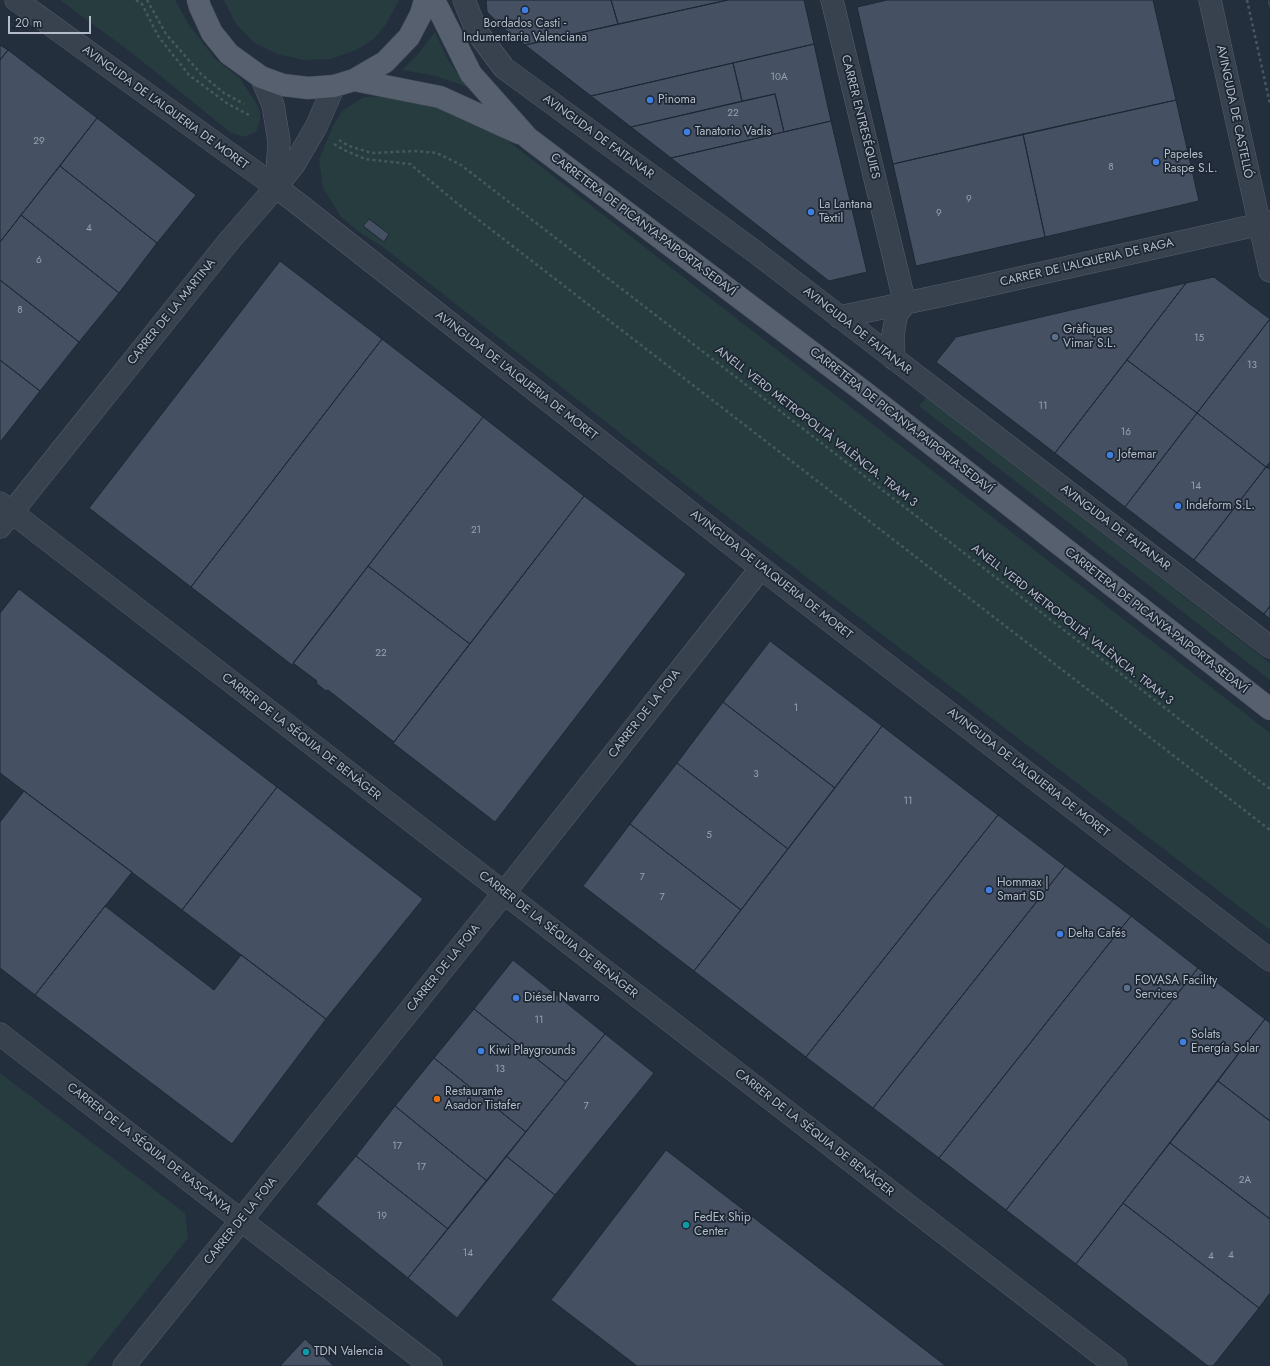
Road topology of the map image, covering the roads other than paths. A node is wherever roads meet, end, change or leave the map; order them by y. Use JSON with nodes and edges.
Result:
{"nodes":[{"id":1,"x":16,"y":0,"type":"edge"},
{"id":2,"x":425,"y":0,"type":"edge"},
{"id":3,"x":434,"y":0,"type":"edge"},
{"id":4,"x":464,"y":0,"type":"edge"},
{"id":5,"x":832,"y":0,"type":"edge"},
{"id":6,"x":1210,"y":0,"type":"edge"},
{"id":7,"x":198,"y":2,"type":"edge"},
{"id":8,"x":261,"y":77,"type":"junction"},
{"id":9,"x":344,"y":83,"type":"junction"},
{"id":10,"x":528,"y":138,"type":"junction"},
{"id":11,"x":276,"y":187,"type":"junction"},
{"id":12,"x":1264,"y":223,"type":"edge"},
{"id":13,"x":1270,"y":271,"type":"edge"},
{"id":14,"x":905,"y":304,"type":"junction"},
{"id":15,"x":839,"y":317,"type":"junction"},
{"id":16,"x":894,"y":359,"type":"junction"},
{"id":17,"x":4,"y":514,"type":"edge"},
{"id":18,"x":761,"y":568,"type":"junction"},
{"id":19,"x":1270,"y":646,"type":"edge"},
{"id":20,"x":1270,"y":709,"type":"edge"},
{"id":21,"x":504,"y":893,"type":"junction"},
{"id":22,"x":1270,"y":960,"type":"edge"},
{"id":23,"x":0,"y":1034,"type":"edge"},
{"id":24,"x":241,"y":1220,"type":"junction"},
{"id":25,"x":124,"y":1366,"type":"edge"},
{"id":26,"x":431,"y":1366,"type":"edge"},
{"id":27,"x":1116,"y":1366,"type":"edge"}],
"edges":[{"from":1,"to":11,"type":"street","name":"AVINGUDA DE L'ALQUERIA DE MORET"},
{"from":2,"to":9,"type":"main road"},
{"from":3,"to":10,"type":"main road","name":"CARRETERA DE PICANYA-PAIPORTA-SEDAVÍ"},
{"from":4,"to":15,"type":"street","name":"AVINGUDA DE FAITANAR"},
{"from":5,"to":14,"type":"street","name":"CARRER ENTRESÉQUIES"},
{"from":6,"to":12,"type":"street","name":"AVINGUDA DE CASTELLÓ"},
{"from":7,"to":8,"type":"main road"},
{"from":8,"to":9,"type":"main road"},
{"from":8,"to":11,"type":"street"},
{"from":9,"to":10,"type":"main road","name":"CARRETERA DE PICANYA-PAIPORTA-SEDAVÍ"},
{"from":9,"to":11,"type":"street"},
{"from":10,"to":20,"type":"main road","name":"CARRETERA DE PICANYA-PAIPORTA-SEDAVÍ"},
{"from":11,"to":17,"type":"street","name":"CARRER DE LA MARTINA"},
{"from":11,"to":18,"type":"street","name":"AVINGUDA DE L'ALQUERIA DE MORET"},
{"from":12,"to":13,"type":"street","name":"AVINGUDA DE CASTELLÓ"},
{"from":12,"to":14,"type":"street","name":"CARRER DE L'ALQUERIA DE RAGA"},
{"from":14,"to":15,"type":"street","name":"CARRER DE L'ALQUERIA DE RAGA"},
{"from":14,"to":16,"type":"street"},
{"from":15,"to":16,"type":"street","name":"AVINGUDA DE FAITANAR"},
{"from":16,"to":19,"type":"street","name":"AVINGUDA DE FAITANAR"},
{"from":17,"to":21,"type":"street","name":"CARRER DE LA SÉQUIA DE BENÀGER"},
{"from":18,"to":21,"type":"street","name":"CARRER DE LA FOIA"},
{"from":18,"to":22,"type":"street","name":"AVINGUDA DE L'ALQUERIA DE MORET"},
{"from":21,"to":24,"type":"street","name":"CARRER DE LA FOIA"},
{"from":21,"to":27,"type":"street","name":"CARRER DE LA SÉQUIA DE BENÀGER"},
{"from":23,"to":24,"type":"street","name":"CARRER DE LA SÉQUIA DE RASCANYA"},
{"from":24,"to":25,"type":"street","name":"CARRER DE LA FOIA"},
{"from":24,"to":26,"type":"street","name":"CARRER DE LA SÉQUIA DE RASCANYA"}]}
